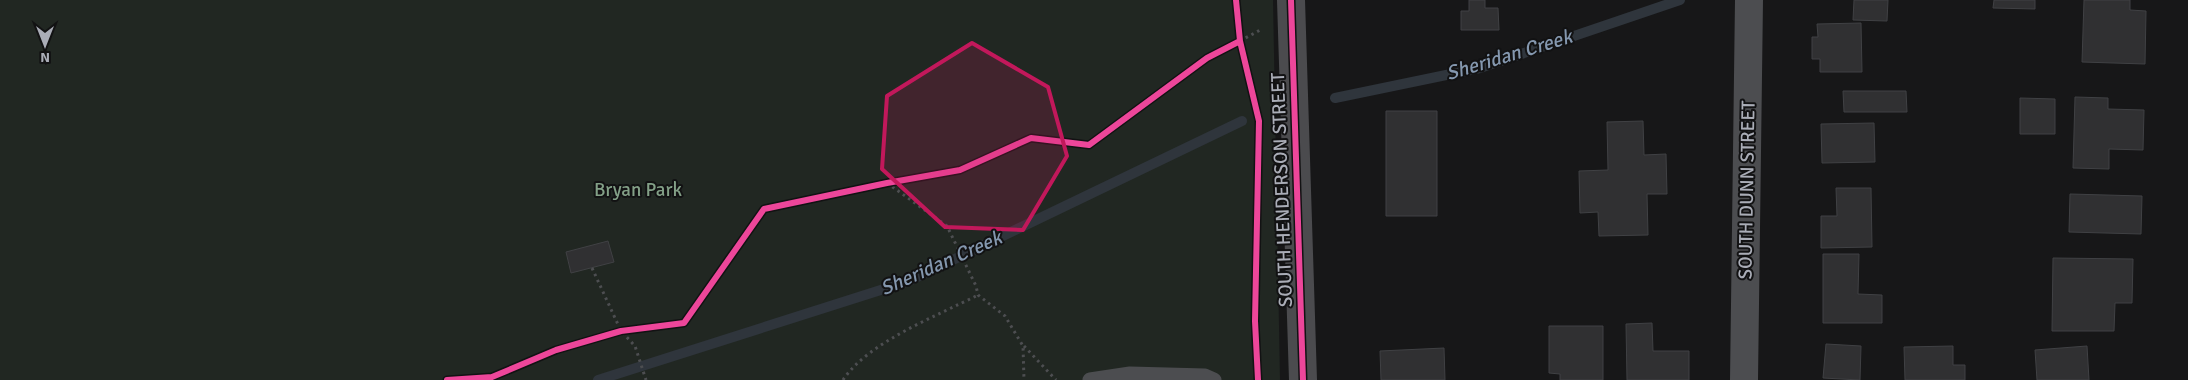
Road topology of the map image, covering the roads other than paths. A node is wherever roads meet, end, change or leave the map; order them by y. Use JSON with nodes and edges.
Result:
{"nodes":[{"id":1,"x":1291,"y":0,"type":"edge"},
{"id":2,"x":1749,"y":0,"type":"edge"},
{"id":3,"x":1090,"y":380,"type":"edge"},
{"id":4,"x":1214,"y":380,"type":"edge"},
{"id":5,"x":1303,"y":380,"type":"edge"},
{"id":6,"x":1744,"y":380,"type":"edge"}],
"edges":[{"from":1,"to":5,"type":"street","name":"SOUTH HENDERSON STREET"},
{"from":2,"to":6,"type":"street","name":"SOUTH DUNN STREET"},
{"from":3,"to":4,"type":"lane"}]}
